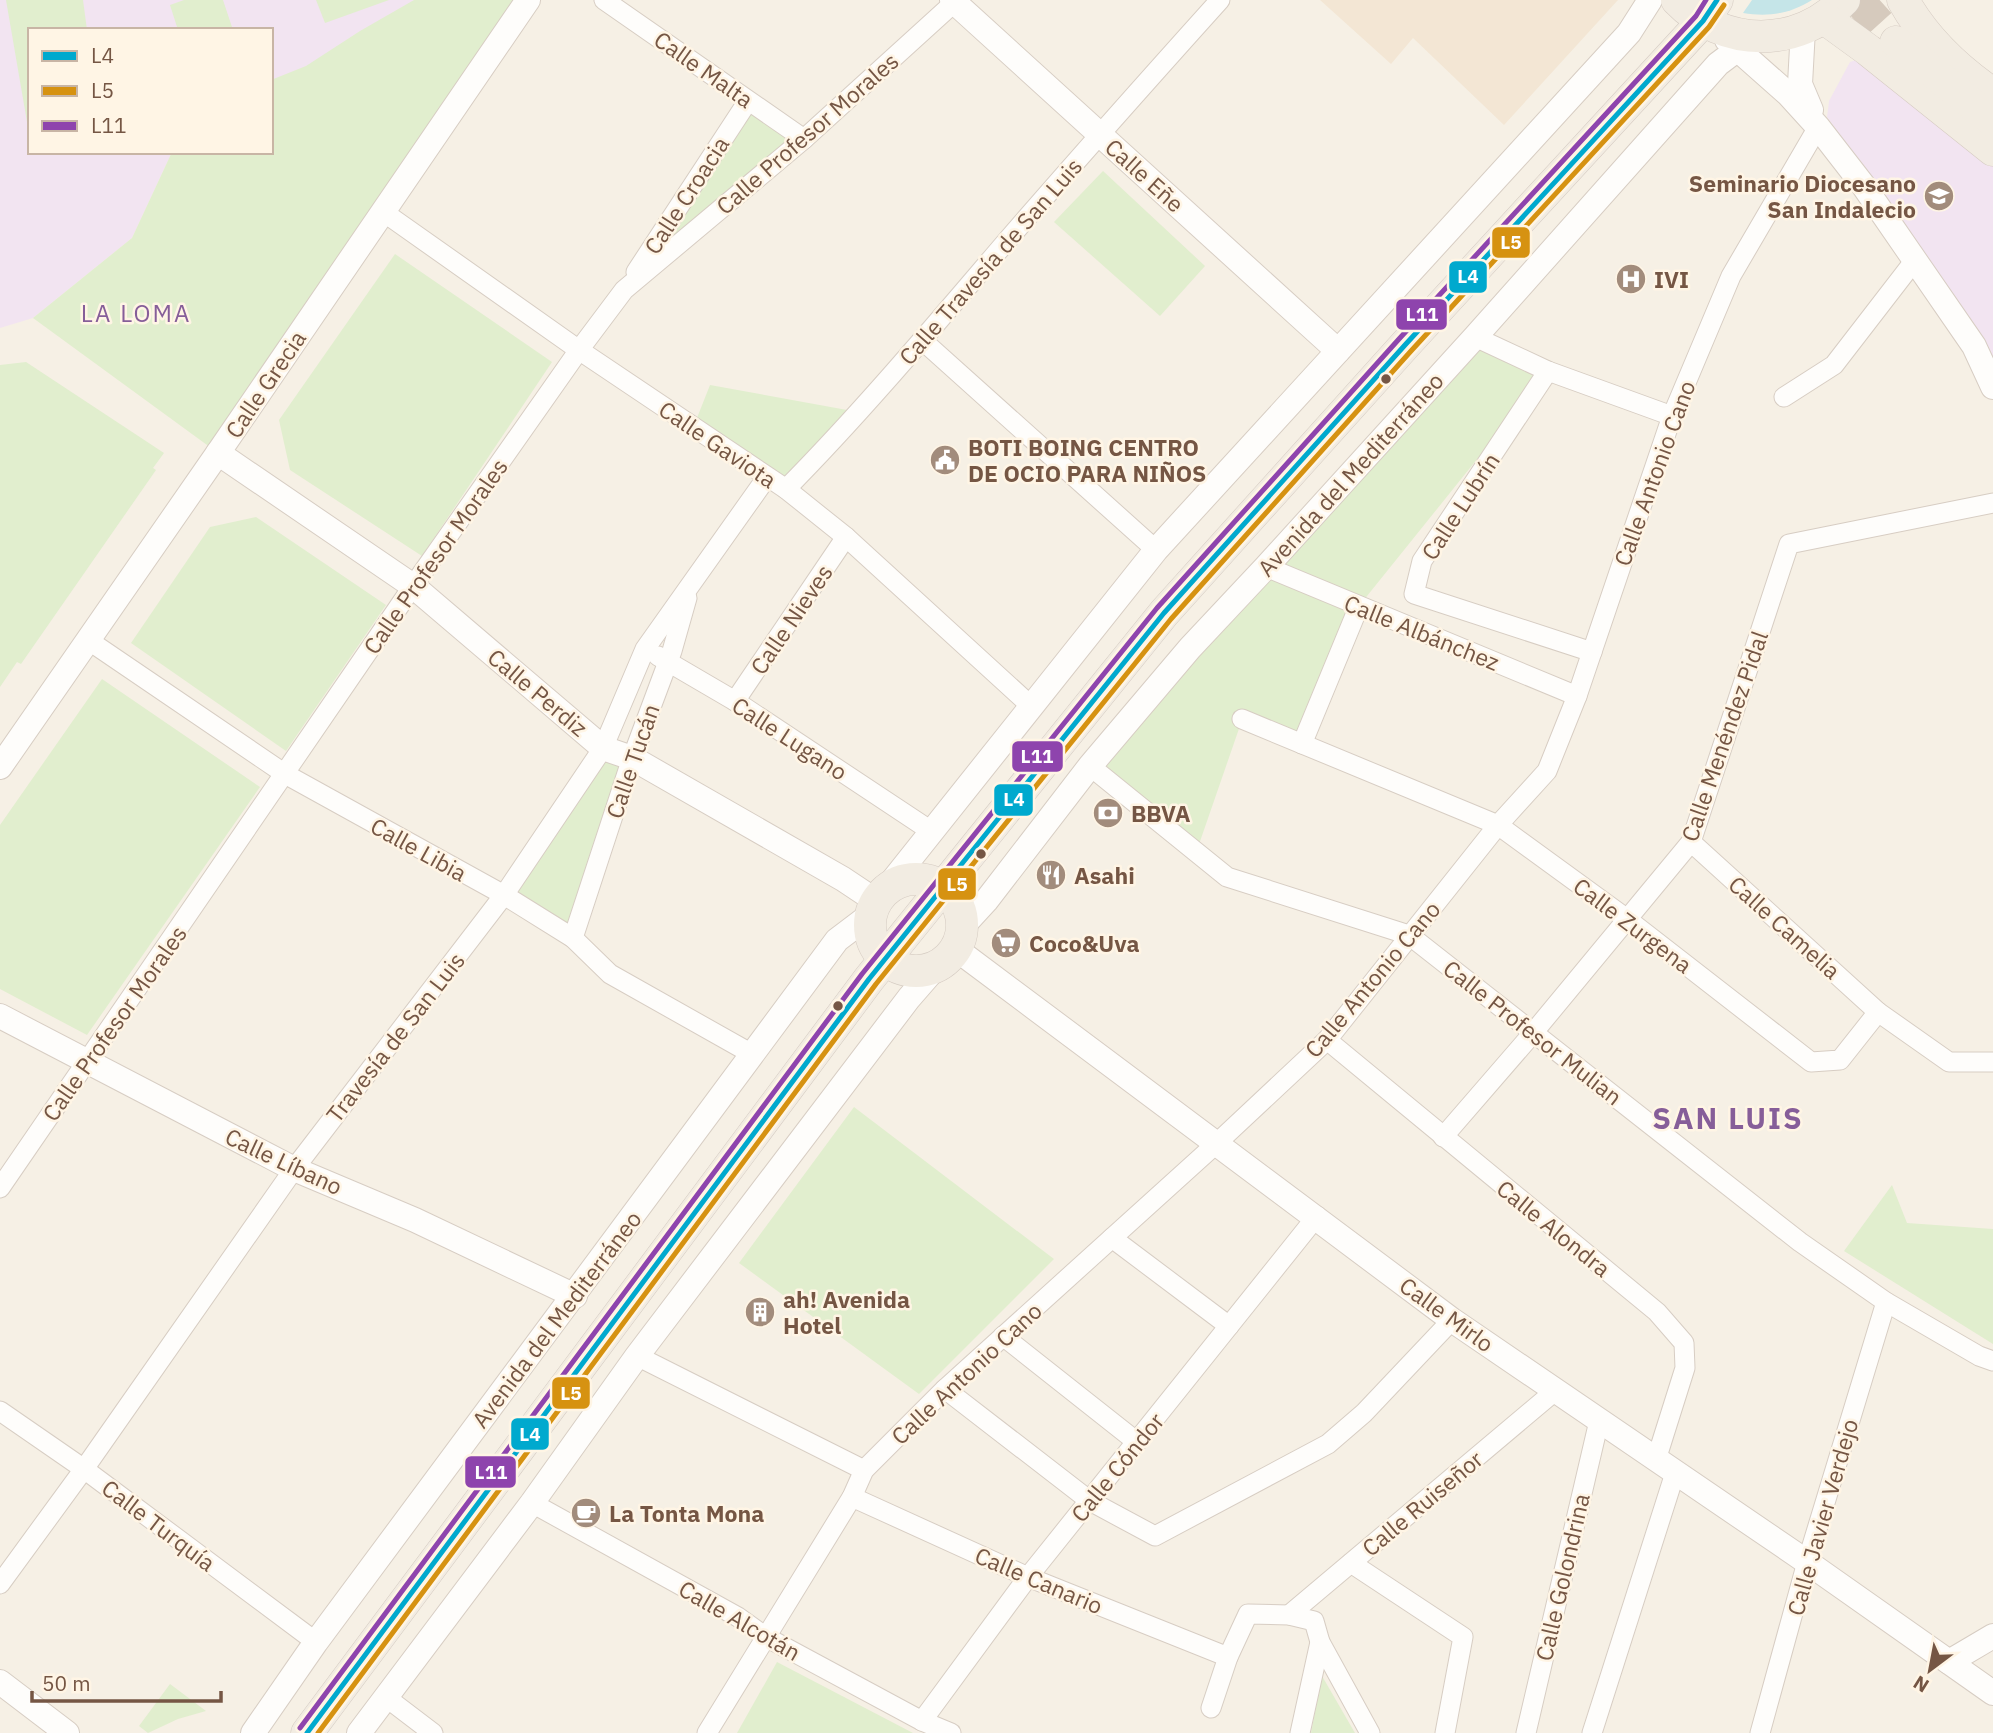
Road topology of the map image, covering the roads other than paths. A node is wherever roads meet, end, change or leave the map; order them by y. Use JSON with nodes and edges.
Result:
{"nodes":[{"id":1,"x":528,"y":0,"type":"edge"},
{"id":2,"x":604,"y":0,"type":"edge"},
{"id":3,"x":1220,"y":0,"type":"edge"},
{"id":4,"x":1650,"y":0,"type":"edge"},
{"id":5,"x":1678,"y":0,"type":"edge"},
{"id":6,"x":1903,"y":0,"type":"edge"},
{"id":7,"x":955,"y":1,"type":"edge"},
{"id":8,"x":1711,"y":16,"type":"edge"},
{"id":9,"x":1824,"y":16,"type":"edge"},
{"id":10,"x":1896,"y":42,"type":"tunnel mouth"},
{"id":11,"x":1746,"y":43,"type":"junction"},
{"id":12,"x":1993,"y":94,"type":"edge"},
{"id":13,"x":748,"y":100,"type":"junction"},
{"id":14,"x":1993,"y":121,"type":"edge"},
{"id":15,"x":1818,"y":127,"type":"junction"},
{"id":16,"x":1100,"y":133,"type":"junction"},
{"id":17,"x":804,"y":139,"type":"junction"},
{"id":18,"x":1993,"y":150,"type":"edge"},
{"id":19,"x":382,"y":211,"type":"junction"},
{"id":20,"x":1915,"y":260,"type":"junction"},
{"id":21,"x":624,"y":290,"type":"junction"},
{"id":22,"x":1475,"y":337,"type":"junction"},
{"id":23,"x":922,"y":340,"type":"junction"},
{"id":24,"x":579,"y":349,"type":"junction"},
{"id":25,"x":1338,"y":351,"type":"junction"},
{"id":26,"x":1548,"y":371,"type":"junction"},
{"id":27,"x":1993,"y":387,"type":"edge"},
{"id":28,"x":1784,"y":397,"type":"dead end"},
{"id":29,"x":1672,"y":416,"type":"junction"},
{"id":30,"x":218,"y":453,"type":"junction"},
{"id":31,"x":767,"y":477,"type":"junction"},
{"id":32,"x":786,"y":489,"type":"junction"},
{"id":33,"x":1993,"y":503,"type":"edge"},
{"id":34,"x":846,"y":537,"type":"junction"},
{"id":35,"x":1156,"y":550,"type":"junction"},
{"id":36,"x":1266,"y":567,"type":"junction"},
{"id":37,"x":691,"y":583,"type":"junction"},
{"id":38,"x":413,"y":586,"type":"junction"},
{"id":39,"x":1359,"y":606,"type":"junction"},
{"id":40,"x":88,"y":640,"type":"junction"},
{"id":41,"x":645,"y":649,"type":"junction"},
{"id":42,"x":1592,"y":652,"type":"junction"},
{"id":43,"x":668,"y":662,"type":"junction"},
{"id":44,"x":1577,"y":696,"type":"junction"},
{"id":45,"x":735,"y":701,"type":"junction"},
{"id":46,"x":1031,"y":706,"type":"junction"},
{"id":47,"x":1242,"y":719,"type":"dead end"},
{"id":48,"x":1302,"y":744,"type":"junction"},
{"id":49,"x":603,"y":748,"type":"junction"},
{"id":50,"x":632,"y":758,"type":"junction"},
{"id":51,"x":1090,"y":766,"type":"junction"},
{"id":52,"x":0,"y":767,"type":"edge"},
{"id":53,"x":285,"y":774,"type":"junction"},
{"id":54,"x":1498,"y":825,"type":"junction"},
{"id":55,"x":931,"y":831,"type":"junction"},
{"id":56,"x":1691,"y":842,"type":"junction"},
{"id":57,"x":944,"y":887,"type":"junction"},
{"id":58,"x":504,"y":895,"type":"junction"},
{"id":59,"x":877,"y":902,"type":"junction"},
{"id":60,"x":1627,"y":919,"type":"junction"},
{"id":61,"x":1409,"y":935,"type":"junction"},
{"id":62,"x":573,"y":938,"type":"junction"},
{"id":63,"x":952,"y":947,"type":"junction"},
{"id":64,"x":886,"y":961,"type":"junction"},
{"id":65,"x":1878,"y":1012,"type":"junction"},
{"id":66,"x":0,"y":1016,"type":"edge"},
{"id":67,"x":1532,"y":1033,"type":"junction"},
{"id":68,"x":1327,"y":1040,"type":"junction"},
{"id":69,"x":752,"y":1054,"type":"junction"},
{"id":70,"x":87,"y":1062,"type":"junction"},
{"id":71,"x":1993,"y":1062,"type":"edge"},
{"id":72,"x":1443,"y":1136,"type":"junction"},
{"id":73,"x":1217,"y":1143,"type":"junction"},
{"id":74,"x":294,"y":1169,"type":"junction"},
{"id":75,"x":0,"y":1188,"type":"edge"},
{"id":76,"x":1317,"y":1216,"type":"junction"},
{"id":77,"x":1112,"y":1238,"type":"junction"},
{"id":78,"x":575,"y":1296,"type":"junction"},
{"id":79,"x":1886,"y":1302,"type":"junction"},
{"id":80,"x":1452,"y":1320,"type":"junction"},
{"id":81,"x":1229,"y":1326,"type":"junction"},
{"id":82,"x":1003,"y":1336,"type":"junction"},
{"id":83,"x":637,"y":1356,"type":"junction"},
{"id":84,"x":1993,"y":1361,"type":"edge"},
{"id":85,"x":945,"y":1389,"type":"junction"},
{"id":86,"x":1555,"y":1391,"type":"junction"},
{"id":87,"x":0,"y":1411,"type":"edge"},
{"id":88,"x":1599,"y":1421,"type":"junction"},
{"id":89,"x":1137,"y":1442,"type":"junction"},
{"id":90,"x":1665,"y":1466,"type":"junction"},
{"id":91,"x":84,"y":1469,"type":"junction"},
{"id":92,"x":864,"y":1470,"type":"junction"},
{"id":93,"x":852,"y":1497,"type":"junction"},
{"id":94,"x":1090,"y":1501,"type":"junction"},
{"id":95,"x":531,"y":1503,"type":"junction"},
{"id":96,"x":1807,"y":1562,"type":"junction"},
{"id":97,"x":1351,"y":1563,"type":"junction"},
{"id":98,"x":1028,"y":1577,"type":"junction"},
{"id":99,"x":0,"y":1584,"type":"edge"},
{"id":100,"x":1289,"y":1615,"type":"junction"},
{"id":101,"x":1993,"y":1636,"type":"edge"},
{"id":102,"x":766,"y":1637,"type":"junction"},
{"id":103,"x":316,"y":1642,"type":"junction"},
{"id":104,"x":1320,"y":1642,"type":"junction"},
{"id":105,"x":1228,"y":1657,"type":"junction"},
{"id":106,"x":1949,"y":1662,"type":"junction"},
{"id":107,"x":0,"y":1682,"type":"edge"},
{"id":108,"x":1993,"y":1693,"type":"edge"},
{"id":109,"x":387,"y":1698,"type":"junction"},
{"id":110,"x":1211,"y":1708,"type":"dead end"},
{"id":111,"x":922,"y":1721,"type":"junction"},
{"id":112,"x":67,"y":1733,"type":"edge"},
{"id":113,"x":253,"y":1733,"type":"edge"},
{"id":114,"x":307,"y":1733,"type":"edge"},
{"id":115,"x":359,"y":1733,"type":"edge"},
{"id":116,"x":433,"y":1733,"type":"edge"},
{"id":117,"x":707,"y":1733,"type":"edge"},
{"id":118,"x":951,"y":1733,"type":"edge"},
{"id":119,"x":1300,"y":1733,"type":"edge"},
{"id":120,"x":1370,"y":1733,"type":"edge"},
{"id":121,"x":1445,"y":1733,"type":"edge"},
{"id":122,"x":1526,"y":1733,"type":"edge"},
{"id":123,"x":1592,"y":1733,"type":"edge"},
{"id":124,"x":1760,"y":1733,"type":"edge"}],
"edges":[{"from":1,"to":19,"type":"street","name":"Calle Grecia"},
{"from":2,"to":13,"type":"street","name":"Calle Malta"},
{"from":3,"to":16,"type":"street","name":"Calle Travesía de San Luis"},
{"from":4,"to":25,"type":"street","name":"Avenida del Mediterráneo"},
{"from":5,"to":8,"type":"main road"},
{"from":6,"to":12,"type":"main road"},
{"from":7,"to":16,"type":"street","name":"Calle Eñe"},
{"from":7,"to":17,"type":"street","name":"Calle Profesor Morales"},
{"from":8,"to":11,"type":"main road"},
{"from":8,"to":57,"type":"main road","name":"Avenida del Mediterráneo"},
{"from":9,"to":11,"type":"main road"},
{"from":9,"to":15,"type":"street"},
{"from":9,"to":18,"type":"main road"},
{"from":10,"to":14,"type":"main road"},
{"from":11,"to":15,"type":"street"},
{"from":11,"to":22,"type":"street","name":"Avenida del Mediterráneo"},
{"from":13,"to":17,"type":"street","name":"Calle Malta"},
{"from":13,"to":21,"type":"street","name":"Calle Croacia"},
{"from":15,"to":20,"type":"street"},
{"from":15,"to":29,"type":"street","name":"Calle Antonio Cano"},
{"from":16,"to":23,"type":"street","name":"Calle Travesía de San Luis"},
{"from":16,"to":25,"type":"street","name":"Calle Eñe"},
{"from":17,"to":21,"type":"street","name":"Calle Profesor Morales"},
{"from":19,"to":24,"type":"street","name":"Calle Gaviota"},
{"from":19,"to":30,"type":"street","name":"Calle Grecia"},
{"from":20,"to":27,"type":"street"},
{"from":20,"to":28,"type":"street"},
{"from":21,"to":24,"type":"street","name":"Calle Profesor Morales"},
{"from":22,"to":26,"type":"street"},
{"from":22,"to":36,"type":"street","name":"Avenida del Mediterráneo"},
{"from":23,"to":32,"type":"street","name":"Calle Travesía de San Luis"},
{"from":23,"to":35,"type":"street"},
{"from":24,"to":31,"type":"street","name":"Calle Gaviota"},
{"from":24,"to":38,"type":"street","name":"Calle Profesor Morales"},
{"from":25,"to":35,"type":"street","name":"Avenida del Mediterráneo"},
{"from":26,"to":29,"type":"street"},
{"from":26,"to":42,"type":"street","name":"Calle Lubrín"},
{"from":29,"to":42,"type":"street","name":"Calle Antonio Cano"},
{"from":30,"to":38,"type":"street","name":"Calle Perdiz"},
{"from":30,"to":40,"type":"street","name":"Calle Grecia"},
{"from":31,"to":32,"type":"street","name":"Calle Gaviota"},
{"from":31,"to":37,"type":"street","name":"Travesía de San Luis"},
{"from":32,"to":34,"type":"street","name":"Calle Gaviota"},
{"from":33,"to":56,"type":"street","name":"Calle Menéndez Pidal"},
{"from":34,"to":45,"type":"street","name":"Calle Nieves"},
{"from":34,"to":46,"type":"street","name":"Calle Gaviota"},
{"from":35,"to":46,"type":"street","name":"Avenida del Mediterráneo"},
{"from":36,"to":39,"type":"street","name":"Calle Albánchez"},
{"from":36,"to":51,"type":"street","name":"Avenida del Mediterráneo"},
{"from":37,"to":41,"type":"street","name":"Travesía de San Luis"},
{"from":37,"to":43,"type":"street","name":"Calle Tucán"},
{"from":38,"to":49,"type":"street","name":"Calle Perdiz"},
{"from":38,"to":53,"type":"street","name":"Calle Profesor Morales"},
{"from":39,"to":44,"type":"street","name":"Calle Albánchez"},
{"from":39,"to":48,"type":"street"},
{"from":40,"to":52,"type":"street","name":"Calle Grecia"},
{"from":40,"to":53,"type":"street","name":"Calle Libia"},
{"from":41,"to":43,"type":"street","name":"Calle Lugano"},
{"from":41,"to":49,"type":"street","name":"Travesía de San Luis"},
{"from":42,"to":44,"type":"street","name":"Calle Antonio Cano"},
{"from":43,"to":45,"type":"street","name":"Calle Lugano"},
{"from":43,"to":50,"type":"street","name":"Calle Tucán"},
{"from":44,"to":54,"type":"street","name":"Calle Antonio Cano"},
{"from":45,"to":55,"type":"street","name":"Calle Lugano"},
{"from":46,"to":55,"type":"street","name":"Avenida del Mediterráneo"},
{"from":47,"to":48,"type":"street","name":"Calle Zurgena"},
{"from":48,"to":54,"type":"street","name":"Calle Zurgena"},
{"from":49,"to":50,"type":"street","name":"Calle Perdiz"},
{"from":49,"to":58,"type":"street","name":"Travesía de San Luis"},
{"from":50,"to":59,"type":"street","name":"Calle Perdiz"},
{"from":50,"to":62,"type":"street","name":"Calle Tucán"},
{"from":51,"to":61,"type":"street","name":"Calle Profesor Mulian"},
{"from":51,"to":63,"type":"street","name":"Avenida del Mediterráneo"},
{"from":53,"to":58,"type":"street","name":"Calle Libia"},
{"from":53,"to":70,"type":"street","name":"Calle Profesor Morales"},
{"from":54,"to":60,"type":"street","name":"Calle Zurgena"},
{"from":54,"to":61,"type":"street","name":"Calle Antonio Cano"},
{"from":55,"to":59,"type":"street","name":"Avenida del Mediterráneo"},
{"from":56,"to":60,"type":"street","name":"Calle Menéndez Pidal"},
{"from":56,"to":65,"type":"street","name":"Calle Camelia"},
{"from":57,"to":59,"type":"main road","name":"Avenida del Mediterráneo"},
{"from":57,"to":63,"type":"main road"},
{"from":57,"to":64,"type":"main road","name":"Avenida del Mediterráneo"},
{"from":58,"to":62,"type":"street","name":"Calle Libia"},
{"from":58,"to":74,"type":"street","name":"Travesía de San Luis"},
{"from":59,"to":64,"type":"main road"},
{"from":59,"to":69,"type":"street","name":"Avenida del Mediterráneo"},
{"from":60,"to":65,"type":"street","name":"Calle Zurgena"},
{"from":60,"to":67,"type":"street","name":"Calle Menéndez Pidal"},
{"from":61,"to":67,"type":"street","name":"Calle Profesor Mulian"},
{"from":61,"to":68,"type":"street","name":"Calle Antonio Cano"},
{"from":62,"to":69,"type":"street","name":"Calle Libia"},
{"from":63,"to":64,"type":"main road"},
{"from":63,"to":73,"type":"street","name":"Calle Mirlo"},
{"from":63,"to":83,"type":"street","name":"Avenida del Mediterráneo"},
{"from":64,"to":114,"type":"main road","name":"Avenida del Mediterráneo"},
{"from":65,"to":71,"type":"street"},
{"from":66,"to":70,"type":"street","name":"Calle Líbano"},
{"from":67,"to":72,"type":"street","name":"Calle Menéndez Pidal"},
{"from":67,"to":79,"type":"street","name":"Calle Profesor Mulian"},
{"from":68,"to":72,"type":"street","name":"Calle Alondra"},
{"from":68,"to":73,"type":"street","name":"Calle Antonio Cano"},
{"from":69,"to":78,"type":"street","name":"Avenida del Mediterráneo"},
{"from":70,"to":74,"type":"street","name":"Calle Líbano"},
{"from":70,"to":75,"type":"street","name":"Calle Profesor Morales"},
{"from":72,"to":90,"type":"street","name":"Calle Alondra"},
{"from":73,"to":76,"type":"street","name":"Calle Mirlo"},
{"from":73,"to":77,"type":"street","name":"Calle Antonio Cano"},
{"from":74,"to":78,"type":"street","name":"Calle Líbano"},
{"from":74,"to":91,"type":"street","name":"Travesía de San Luis"},
{"from":76,"to":80,"type":"street","name":"Calle Mirlo"},
{"from":76,"to":81,"type":"street","name":"Calle Cóndor"},
{"from":77,"to":81,"type":"street"},
{"from":77,"to":82,"type":"street","name":"Calle Antonio Cano"},
{"from":78,"to":103,"type":"street","name":"Avenida del Mediterráneo"},
{"from":79,"to":84,"type":"street","name":"Calle Profesor Mulian"},
{"from":79,"to":96,"type":"street","name":"Calle Javier Verdejo"},
{"from":80,"to":86,"type":"street","name":"Calle Mirlo"},
{"from":80,"to":94,"type":"street"},
{"from":81,"to":89,"type":"street","name":"Calle Cóndor"},
{"from":82,"to":85,"type":"street","name":"Calle Antonio Cano"},
{"from":82,"to":89,"type":"street"},
{"from":83,"to":92,"type":"street"},
{"from":83,"to":95,"type":"street","name":"Avenida del Mediterráneo"},
{"from":85,"to":92,"type":"street","name":"Calle Antonio Cano"},
{"from":85,"to":94,"type":"street"},
{"from":86,"to":88,"type":"street","name":"Calle Mirlo"},
{"from":86,"to":97,"type":"street","name":"Calle Ruiseñor"},
{"from":87,"to":91,"type":"street","name":"Calle Turquía"},
{"from":88,"to":90,"type":"street","name":"Calle Mirlo"},
{"from":88,"to":122,"type":"street","name":"Calle Golondrina"},
{"from":89,"to":94,"type":"street","name":"Calle Cóndor"},
{"from":90,"to":96,"type":"street","name":"Calle Mirlo"},
{"from":90,"to":123,"type":"street","name":"Calle Alondra"},
{"from":91,"to":99,"type":"street","name":"Travesía de San Luis"},
{"from":91,"to":103,"type":"street","name":"Calle Turquía"},
{"from":92,"to":93,"type":"street","name":"Calle Antonio Cano"},
{"from":93,"to":98,"type":"street","name":"Calle Canario"},
{"from":93,"to":102,"type":"street","name":"Calle Antonio Cano"},
{"from":94,"to":98,"type":"street","name":"Calle Cóndor"},
{"from":95,"to":102,"type":"street","name":"Calle Alcotán"},
{"from":95,"to":109,"type":"street","name":"Avenida del Mediterráneo"},
{"from":96,"to":106,"type":"street","name":"Calle Mirlo"},
{"from":96,"to":124,"type":"street","name":"Calle Javier Verdejo"},
{"from":97,"to":100,"type":"street","name":"Calle Ruiseñor"},
{"from":97,"to":121,"type":"street"},
{"from":98,"to":105,"type":"street","name":"Calle Canario"},
{"from":98,"to":111,"type":"street","name":"Calle Cóndor"},
{"from":100,"to":104,"type":"street"},
{"from":100,"to":105,"type":"street"},
{"from":101,"to":106,"type":"street"},
{"from":102,"to":111,"type":"street","name":"Calle Alcotán"},
{"from":102,"to":117,"type":"street","name":"Calle Antonio Cano"},
{"from":103,"to":113,"type":"street","name":"Avenida del Mediterráneo"},
{"from":104,"to":119,"type":"street"},
{"from":104,"to":120,"type":"street"},
{"from":105,"to":110,"type":"street"},
{"from":106,"to":108,"type":"street","name":"Calle Mirlo"},
{"from":107,"to":112,"type":"street"},
{"from":109,"to":115,"type":"street","name":"Avenida del Mediterráneo"},
{"from":109,"to":116,"type":"street"},
{"from":111,"to":118,"type":"street","name":"Calle Alcotán"}]}
